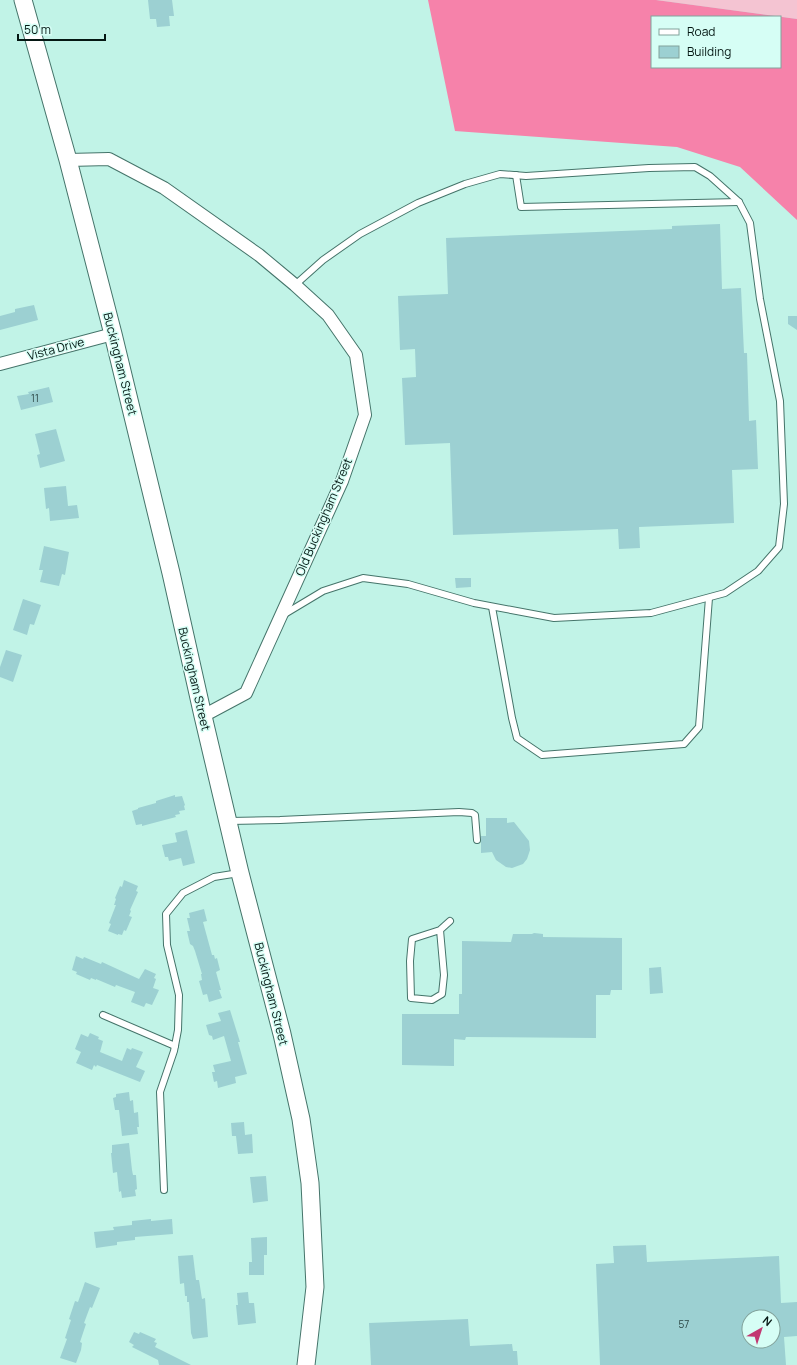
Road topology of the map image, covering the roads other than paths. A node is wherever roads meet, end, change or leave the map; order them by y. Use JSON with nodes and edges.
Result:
{"nodes":[{"id":1,"x":23,"y":0,"type":"edge"},
{"id":2,"x":68,"y":160,"type":"junction"},
{"id":3,"x":516,"y":175,"type":"junction"},
{"id":4,"x":740,"y":202,"type":"junction"},
{"id":5,"x":295,"y":285,"type":"junction"},
{"id":6,"x":113,"y":334,"type":"junction"},
{"id":7,"x":0,"y":364,"type":"edge"},
{"id":8,"x":709,"y":598,"type":"junction"},
{"id":9,"x":492,"y":606,"type":"junction"},
{"id":10,"x":280,"y":617,"type":"junction"},
{"id":11,"x":202,"y":716,"type":"junction"},
{"id":12,"x":228,"y":821,"type":"junction"},
{"id":13,"x":477,"y":840,"type":"dead end"},
{"id":14,"x":240,"y":873,"type":"junction"},
{"id":15,"x":450,"y":921,"type":"dead end"},
{"id":16,"x":440,"y":930,"type":"junction"},
{"id":17,"x":103,"y":1015,"type":"dead end"},
{"id":18,"x":175,"y":1046,"type":"junction"},
{"id":19,"x":164,"y":1190,"type":"dead end"},
{"id":20,"x":306,"y":1365,"type":"edge"}],
"edges":[{"from":1,"to":2,"type":"main road","name":"Buckingham Street"},
{"from":2,"to":5,"type":"street","name":"Old Buckingham Street"},
{"from":2,"to":6,"type":"main road","name":"Buckingham Street"},
{"from":3,"to":4,"type":"lane"},
{"from":3,"to":4,"type":"lane"},
{"from":3,"to":5,"type":"lane"},
{"from":4,"to":8,"type":"lane"},
{"from":5,"to":10,"type":"street","name":"Old Buckingham Street"},
{"from":6,"to":7,"type":"street","name":"Vista Drive"},
{"from":6,"to":11,"type":"main road","name":"Buckingham Street"},
{"from":8,"to":9,"type":"lane"},
{"from":8,"to":9,"type":"lane"},
{"from":9,"to":10,"type":"lane"},
{"from":10,"to":11,"type":"street","name":"Old Buckingham Street"},
{"from":11,"to":12,"type":"main road","name":"Buckingham Street"},
{"from":12,"to":13,"type":"lane"},
{"from":12,"to":14,"type":"main road","name":"Buckingham Street"},
{"from":14,"to":18,"type":"lane"},
{"from":14,"to":20,"type":"main road","name":"Buckingham Street"},
{"from":15,"to":16,"type":"lane"},
{"from":16,"to":16,"type":"lane"},
{"from":17,"to":18,"type":"lane"},
{"from":18,"to":19,"type":"lane"}]}
